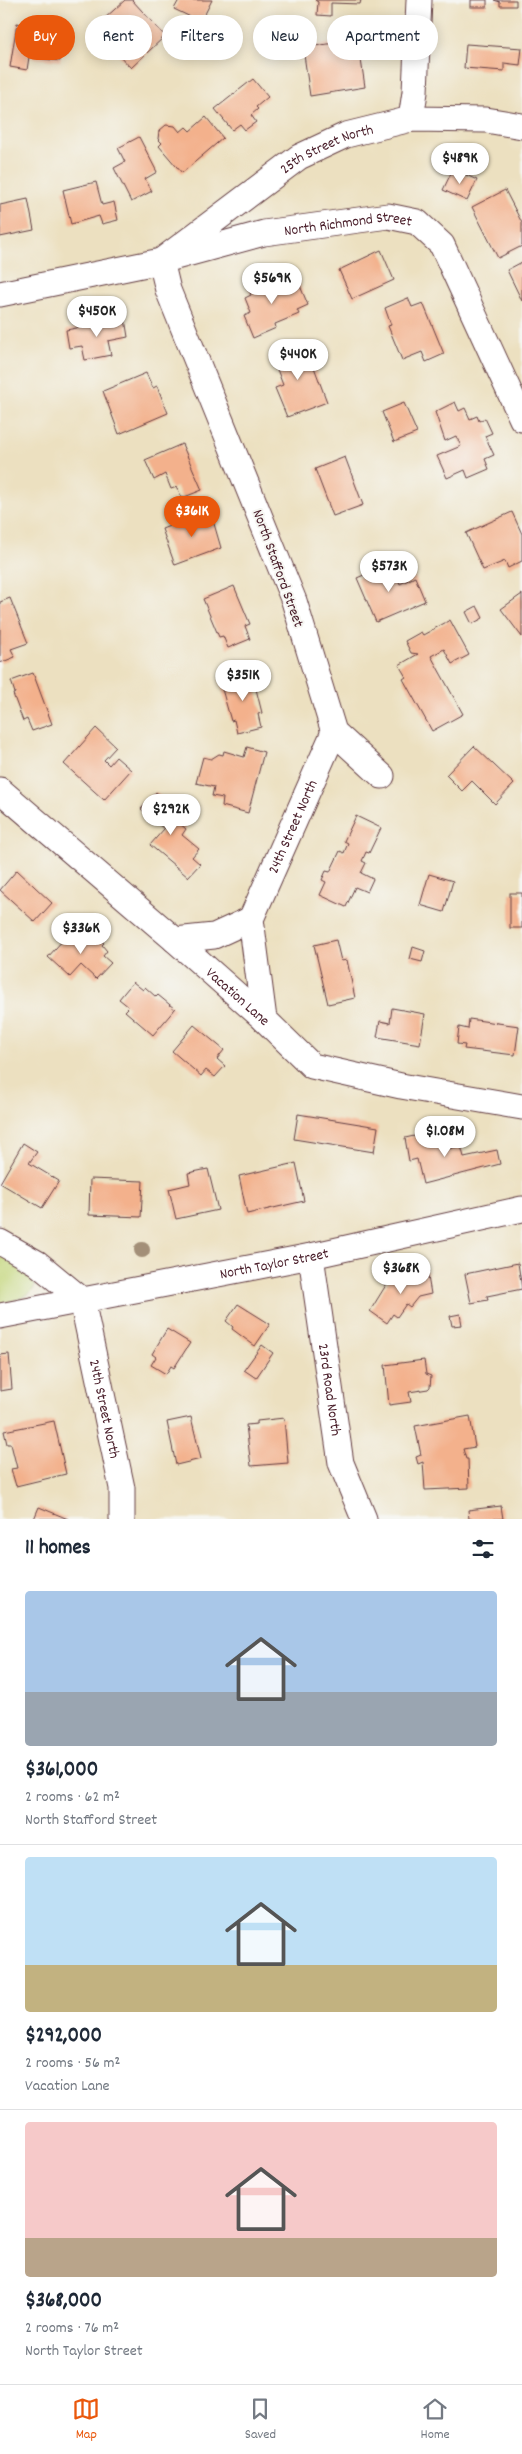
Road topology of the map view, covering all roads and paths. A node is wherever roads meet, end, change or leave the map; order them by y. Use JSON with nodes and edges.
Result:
{"nodes":[{"id":1,"x":419,"y":0,"type":"edge"},
{"id":2,"x":411,"y":119,"type":"junction"},
{"id":3,"x":522,"y":126,"type":"edge"},
{"id":4,"x":264,"y":233,"type":"joint"},
{"id":5,"x":161,"y":261,"type":"junction"},
{"id":6,"x":0,"y":294,"type":"edge"},
{"id":7,"x":522,"y":419,"type":"edge"},
{"id":8,"x":334,"y":732,"type":"junction"},
{"id":9,"x":382,"y":776,"type":"dead end"},
{"id":10,"x":0,"y":790,"type":"edge"},
{"id":11,"x":251,"y":919,"type":"junction"},
{"id":12,"x":175,"y":940,"type":"junction"},
{"id":13,"x":264,"y":1019,"type":"junction"},
{"id":14,"x":522,"y":1107,"type":"edge"},
{"id":15,"x":522,"y":1209,"type":"edge"},
{"id":16,"x":0,"y":1242,"type":"edge"},
{"id":17,"x":311,"y":1256,"type":"junction"},
{"id":18,"x":82,"y":1300,"type":"junction"},
{"id":19,"x":0,"y":1316,"type":"edge"},
{"id":20,"x":122,"y":1519,"type":"edge"},
{"id":21,"x":364,"y":1519,"type":"edge"}],
"edges":[{"from":1,"to":2,"type":"street"},
{"from":2,"to":3,"type":"street","name":"25th Street North"},
{"from":2,"to":5,"type":"street","name":"25th Street North"},
{"from":4,"to":5,"type":"street","name":"25th Street North"},
{"from":4,"to":7,"type":"street","name":"North Richmond Street"},
{"from":5,"to":6,"type":"street","name":"25th Street North"},
{"from":5,"to":8,"type":"street","name":"North Stafford Street"},
{"from":8,"to":9,"type":"street"},
{"from":8,"to":11,"type":"street","name":"24th Street North"},
{"from":10,"to":12,"type":"street","name":"Vacation Lane"},
{"from":11,"to":12,"type":"street"},
{"from":11,"to":13,"type":"street"},
{"from":12,"to":13,"type":"street","name":"Vacation Lane"},
{"from":13,"to":14,"type":"street","name":"Vacation Lane"},
{"from":15,"to":17,"type":"street","name":"North Taylor Street"},
{"from":16,"to":18,"type":"street"},
{"from":17,"to":18,"type":"street","name":"North Taylor Street"},
{"from":17,"to":21,"type":"street","name":"23rd Road North"},
{"from":18,"to":19,"type":"street","name":"North Taylor Street"},
{"from":18,"to":20,"type":"street","name":"24th Street North"}]}
